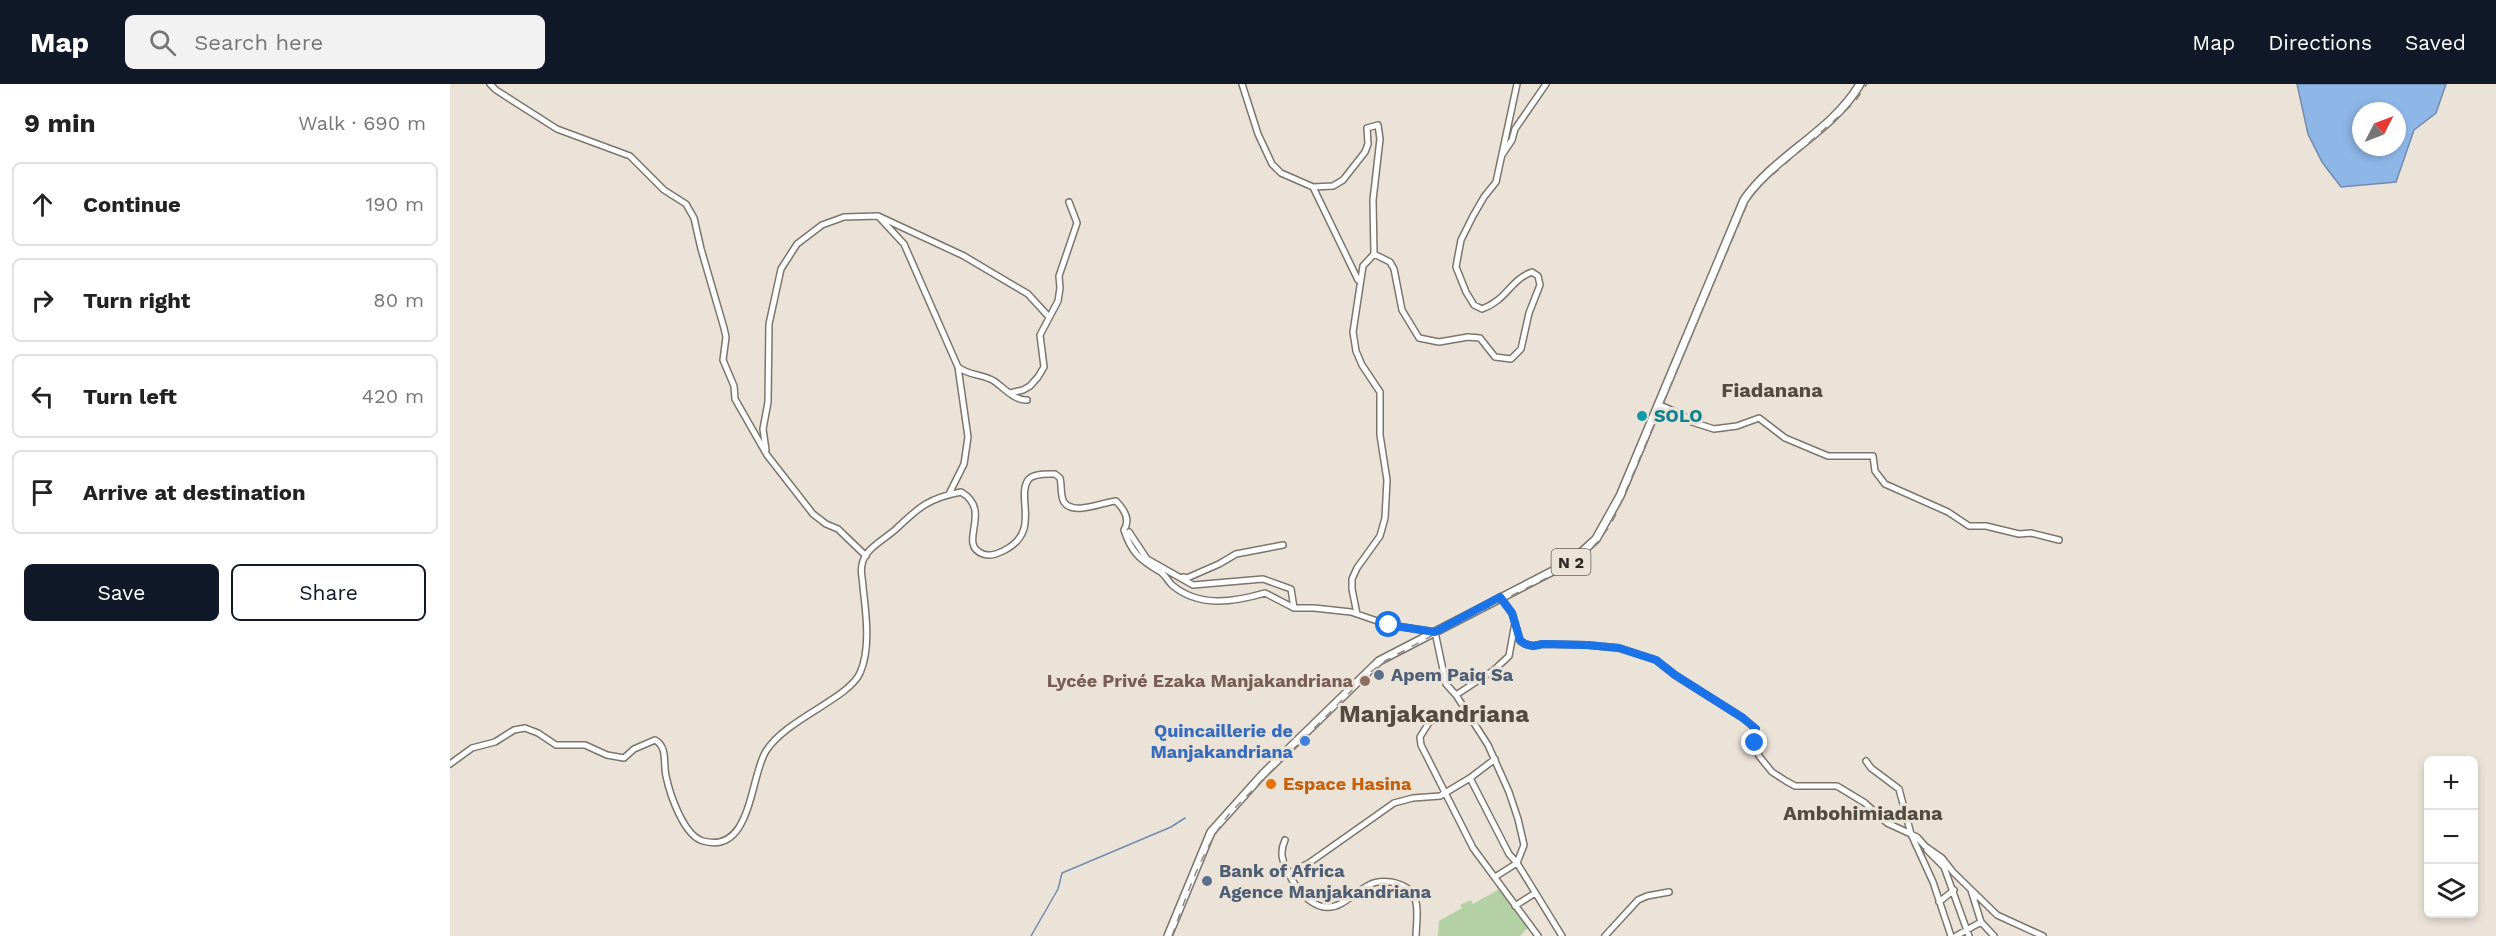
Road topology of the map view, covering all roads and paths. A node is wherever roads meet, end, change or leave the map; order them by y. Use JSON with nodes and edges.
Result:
{"nodes":[{"id":1,"x":490,"y":84,"type":"edge"},
{"id":2,"x":1242,"y":84,"type":"edge"},
{"id":3,"x":1517,"y":84,"type":"edge"},
{"id":4,"x":1546,"y":84,"type":"edge"},
{"id":5,"x":1860,"y":84,"type":"edge"},
{"id":6,"x":1499,"y":159,"type":"junction"},
{"id":7,"x":1313,"y":187,"type":"junction"},
{"id":8,"x":1069,"y":202,"type":"dead end"},
{"id":9,"x":878,"y":216,"type":"junction"},
{"id":10,"x":1374,"y":254,"type":"junction"},
{"id":11,"x":1359,"y":280,"type":"junction"},
{"id":12,"x":1049,"y":317,"type":"junction"},
{"id":13,"x":958,"y":367,"type":"junction"},
{"id":14,"x":1010,"y":393,"type":"junction"},
{"id":15,"x":1028,"y":400,"type":"dead end"},
{"id":16,"x":1658,"y":404,"type":"junction"},
{"id":17,"x":767,"y":455,"type":"junction"},
{"id":18,"x":949,"y":494,"type":"junction"},
{"id":19,"x":1127,"y":526,"type":"junction"},
{"id":20,"x":2059,"y":540,"type":"dead end"},
{"id":21,"x":1283,"y":545,"type":"dead end"},
{"id":22,"x":866,"y":556,"type":"junction"},
{"id":23,"x":1175,"y":575,"type":"junction"},
{"id":24,"x":1500,"y":597,"type":"junction"},
{"id":25,"x":1294,"y":608,"type":"junction"},
{"id":26,"x":1357,"y":614,"type":"junction"},
{"id":27,"x":1515,"y":622,"type":"junction"},
{"id":28,"x":1435,"y":632,"type":"junction"},
{"id":29,"x":1456,"y":695,"type":"junction"},
{"id":30,"x":1469,"y":716,"type":"junction"},
{"id":31,"x":1495,"y":759,"type":"junction"},
{"id":32,"x":1866,"y":761,"type":"dead end"},
{"id":33,"x":450,"y":764,"type":"edge"},
{"id":34,"x":1470,"y":778,"type":"junction"},
{"id":35,"x":1445,"y":793,"type":"junction"},
{"id":36,"x":1911,"y":834,"type":"junction"},
{"id":37,"x":1285,"y":840,"type":"dead end"},
{"id":38,"x":1924,"y":846,"type":"junction"},
{"id":39,"x":1517,"y":863,"type":"junction"},
{"id":40,"x":1289,"y":873,"type":"junction"},
{"id":41,"x":1495,"y":878,"type":"junction"},
{"id":42,"x":1970,"y":888,"type":"junction"},
{"id":43,"x":1954,"y":890,"type":"junction"},
{"id":44,"x":1669,"y":892,"type":"dead end"},
{"id":45,"x":1535,"y":893,"type":"junction"},
{"id":46,"x":1940,"y":902,"type":"junction"},
{"id":47,"x":1515,"y":906,"type":"junction"},
{"id":48,"x":1981,"y":922,"type":"junction"},
{"id":49,"x":1968,"y":933,"type":"edge"},
{"id":50,"x":1168,"y":936,"type":"edge"},
{"id":51,"x":1416,"y":936,"type":"edge"},
{"id":52,"x":1538,"y":936,"type":"edge"},
{"id":53,"x":1562,"y":936,"type":"edge"},
{"id":54,"x":1605,"y":936,"type":"edge"},
{"id":55,"x":1951,"y":936,"type":"edge"},
{"id":56,"x":1956,"y":936,"type":"edge"},
{"id":57,"x":1994,"y":936,"type":"edge"},
{"id":58,"x":2043,"y":936,"type":"edge"}],
"edges":[{"from":1,"to":17,"type":"street"},
{"from":2,"to":7,"type":"street"},
{"from":3,"to":6,"type":"street"},
{"from":4,"to":6,"type":"street"},
{"from":5,"to":16,"type":"main road","number":"N 2"},
{"from":6,"to":10,"type":"street"},
{"from":7,"to":10,"type":"street"},
{"from":7,"to":11,"type":"street"},
{"from":8,"to":12,"type":"street"},
{"from":9,"to":12,"type":"street"},
{"from":9,"to":13,"type":"street"},
{"from":9,"to":17,"type":"street"},
{"from":10,"to":11,"type":"street"},
{"from":11,"to":26,"type":"street"},
{"from":12,"to":14,"type":"street"},
{"from":13,"to":14,"type":"street"},
{"from":13,"to":18,"type":"street"},
{"from":14,"to":15,"type":"street"},
{"from":16,"to":20,"type":"street"},
{"from":16,"to":24,"type":"main road","number":"N 2"},
{"from":17,"to":22,"type":"street"},
{"from":18,"to":19,"type":"street"},
{"from":18,"to":22,"type":"street"},
{"from":19,"to":23,"type":"street"},
{"from":19,"to":25,"type":"street"},
{"from":21,"to":23,"type":"street"},
{"from":22,"to":33,"type":"street"},
{"from":23,"to":25,"type":"street"},
{"from":24,"to":27,"type":"street"},
{"from":24,"to":28,"type":"main road","number":"N 2"},
{"from":25,"to":26,"type":"street"},
{"from":26,"to":28,"type":"street"},
{"from":27,"to":29,"type":"street"},
{"from":27,"to":36,"type":"street"},
{"from":28,"to":29,"type":"street"},
{"from":28,"to":50,"type":"main road","number":"N 2"},
{"from":29,"to":30,"type":"street"},
{"from":30,"to":31,"type":"street"},
{"from":30,"to":35,"type":"street"},
{"from":31,"to":34,"type":"street"},
{"from":31,"to":39,"type":"street"},
{"from":32,"to":36,"type":"street"},
{"from":34,"to":35,"type":"street"},
{"from":34,"to":39,"type":"street"},
{"from":35,"to":40,"type":"street"},
{"from":35,"to":41,"type":"street"},
{"from":36,"to":38,"type":"street"},
{"from":36,"to":46,"type":"street"},
{"from":37,"to":40,"type":"street"},
{"from":38,"to":42,"type":"street"},
{"from":38,"to":43,"type":"street"},
{"from":39,"to":41,"type":"street"},
{"from":39,"to":45,"type":"street"},
{"from":40,"to":51,"type":"street"},
{"from":41,"to":47,"type":"street"},
{"from":42,"to":48,"type":"street"},
{"from":42,"to":58,"type":"street"},
{"from":43,"to":46,"type":"street"},
{"from":43,"to":49,"type":"street"},
{"from":44,"to":54,"type":"street"},
{"from":45,"to":47,"type":"street"},
{"from":45,"to":53,"type":"street"},
{"from":46,"to":55,"type":"street"},
{"from":47,"to":52,"type":"street"},
{"from":48,"to":49,"type":"street"},
{"from":48,"to":57,"type":"street"},
{"from":49,"to":56,"type":"street"}]}
